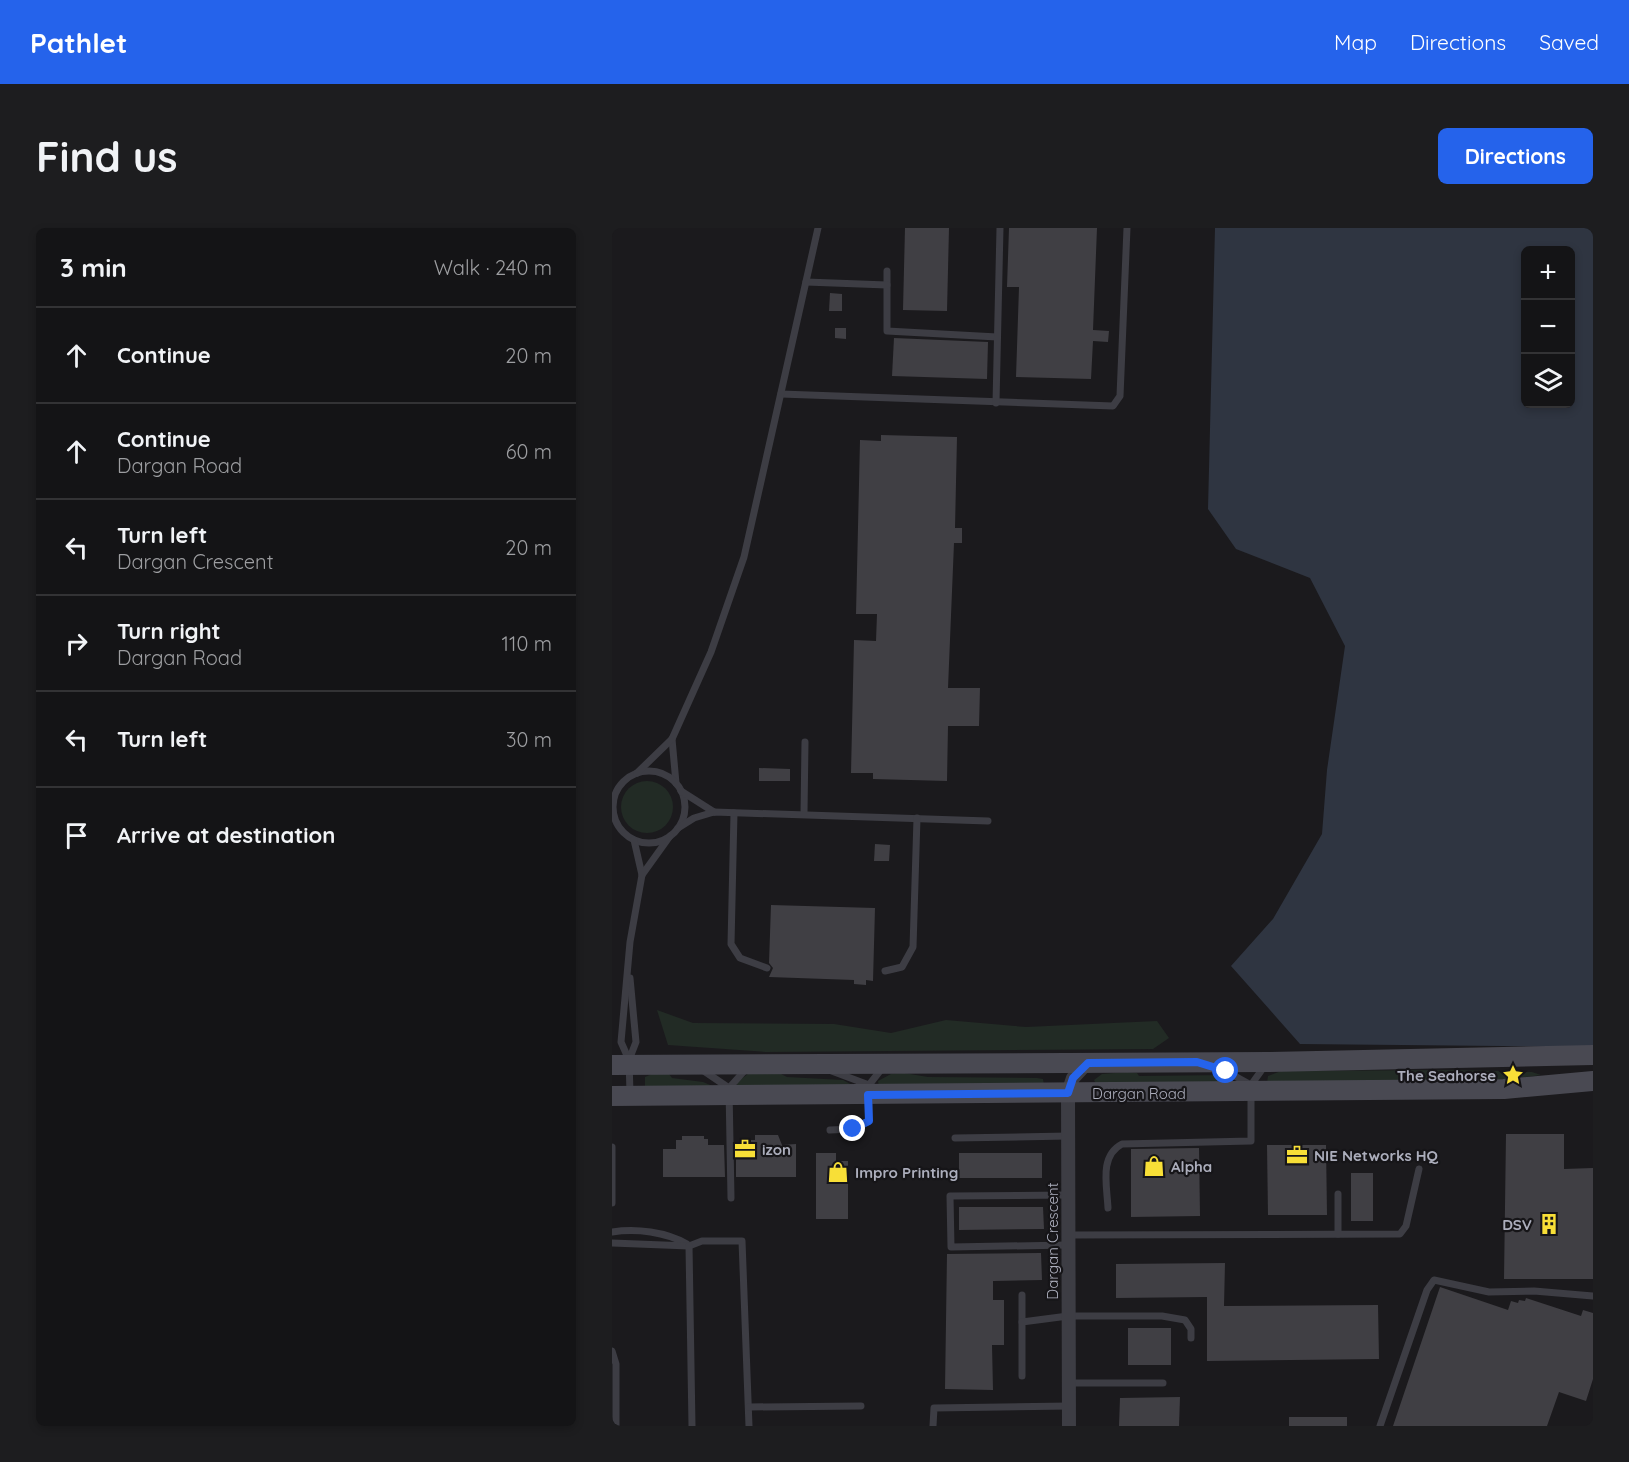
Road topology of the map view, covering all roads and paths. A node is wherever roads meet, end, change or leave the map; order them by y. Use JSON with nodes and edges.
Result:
{"nodes":[{"id":1,"x":818,"y":228,"type":"edge"},
{"id":2,"x":1000,"y":228,"type":"edge"},
{"id":3,"x":1127,"y":228,"type":"edge"},
{"id":4,"x":888,"y":271,"type":"dead end"},
{"id":5,"x":806,"y":282,"type":"junction"},
{"id":6,"x":887,"y":285,"type":"junction"},
{"id":7,"x":997,"y":337,"type":"junction"},
{"id":8,"x":780,"y":394,"type":"junction"},
{"id":9,"x":996,"y":403,"type":"junction"},
{"id":10,"x":672,"y":739,"type":"junction"},
{"id":11,"x":805,"y":742,"type":"dead end"},
{"id":12,"x":637,"y":773,"type":"junction"},
{"id":13,"x":676,"y":783,"type":"junction"},
{"id":14,"x":615,"y":789,"type":"edge"},
{"id":15,"x":681,"y":791,"type":"junction"},
{"id":16,"x":714,"y":812,"type":"junction"},
{"id":17,"x":734,"y":813,"type":"junction"},
{"id":18,"x":804,"y":814,"type":"junction"},
{"id":19,"x":917,"y":818,"type":"junction"},
{"id":20,"x":988,"y":821,"type":"dead end"},
{"id":21,"x":614,"y":822,"type":"edge"},
{"id":22,"x":678,"y":828,"type":"junction"},
{"id":23,"x":670,"y":836,"type":"junction"},
{"id":24,"x":634,"y":840,"type":"junction"},
{"id":25,"x":642,"y":874,"type":"junction"},
{"id":26,"x":629,"y":968,"type":"junction"},
{"id":27,"x":767,"y":968,"type":"dead end"},
{"id":28,"x":885,"y":971,"type":"dead end"},
{"id":29,"x":1593,"y":1055,"type":"edge"},
{"id":30,"x":1197,"y":1062,"type":"junction"},
{"id":31,"x":1268,"y":1062,"type":"junction"},
{"id":32,"x":887,"y":1063,"type":"junction"},
{"id":33,"x":1014,"y":1063,"type":"junction"},
{"id":34,"x":1088,"y":1063,"type":"junction"},
{"id":35,"x":623,"y":1064,"type":"edge"},
{"id":36,"x":750,"y":1064,"type":"junction"},
{"id":37,"x":819,"y":1064,"type":"junction"},
{"id":38,"x":694,"y":1065,"type":"junction"},
{"id":39,"x":1593,"y":1081,"type":"edge"},
{"id":40,"x":1251,"y":1089,"type":"junction"},
{"id":41,"x":869,"y":1090,"type":"junction"},
{"id":42,"x":1069,"y":1090,"type":"junction"},
{"id":43,"x":729,"y":1091,"type":"junction"},
{"id":44,"x":621,"y":1096,"type":"edge"},
{"id":45,"x":830,"y":1130,"type":"dead end"},
{"id":46,"x":1068,"y":1136,"type":"junction"},
{"id":47,"x":955,"y":1138,"type":"dead end"},
{"id":48,"x":612,"y":1147,"type":"edge"},
{"id":49,"x":1419,"y":1169,"type":"dead end"},
{"id":50,"x":1338,"y":1194,"type":"dead end"},
{"id":51,"x":1068,"y":1195,"type":"junction"},
{"id":52,"x":730,"y":1198,"type":"dead end"},
{"id":53,"x":612,"y":1203,"type":"edge"},
{"id":54,"x":1108,"y":1208,"type":"dead end"},
{"id":55,"x":612,"y":1232,"type":"edge"},
{"id":56,"x":1338,"y":1234,"type":"junction"},
{"id":57,"x":1068,"y":1240,"type":"junction"},
{"id":58,"x":612,"y":1243,"type":"edge"},
{"id":59,"x":689,"y":1246,"type":"junction"},
{"id":60,"x":1022,"y":1295,"type":"dead end"},
{"id":61,"x":1593,"y":1296,"type":"edge"},
{"id":62,"x":1068,"y":1316,"type":"junction"},
{"id":63,"x":1022,"y":1322,"type":"junction"},
{"id":64,"x":1191,"y":1338,"type":"dead end"},
{"id":65,"x":612,"y":1351,"type":"edge"},
{"id":66,"x":1022,"y":1376,"type":"dead end"},
{"id":67,"x":1069,"y":1383,"type":"junction"},
{"id":68,"x":1163,"y":1383,"type":"dead end"},
{"id":69,"x":861,"y":1406,"type":"dead end"},
{"id":70,"x":1069,"y":1406,"type":"junction"},
{"id":71,"x":749,"y":1407,"type":"junction"},
{"id":72,"x":616,"y":1426,"type":"edge"},
{"id":73,"x":692,"y":1426,"type":"edge"},
{"id":74,"x":749,"y":1426,"type":"edge"},
{"id":75,"x":933,"y":1426,"type":"edge"},
{"id":76,"x":1069,"y":1426,"type":"edge"},
{"id":77,"x":1380,"y":1426,"type":"edge"}],
"edges":[{"from":1,"to":5,"type":"lane"},
{"from":2,"to":7,"type":"lane"},
{"from":3,"to":9,"type":"lane"},
{"from":4,"to":6,"type":"lane"},
{"from":5,"to":6,"type":"lane"},
{"from":5,"to":8,"type":"lane"},
{"from":6,"to":7,"type":"lane"},
{"from":7,"to":9,"type":"lane"},
{"from":8,"to":9,"type":"lane"},
{"from":8,"to":10,"type":"lane"},
{"from":10,"to":12,"type":"lane"},
{"from":10,"to":13,"type":"lane"},
{"from":11,"to":18,"type":"lane"},
{"from":12,"to":13,"type":"lane"},
{"from":12,"to":14,"type":"lane"},
{"from":13,"to":15,"type":"lane"},
{"from":14,"to":21,"type":"lane"},
{"from":15,"to":16,"type":"lane"},
{"from":15,"to":22,"type":"lane"},
{"from":16,"to":17,"type":"lane"},
{"from":16,"to":22,"type":"lane"},
{"from":17,"to":18,"type":"lane"},
{"from":17,"to":27,"type":"lane"},
{"from":18,"to":19,"type":"lane"},
{"from":19,"to":20,"type":"lane"},
{"from":19,"to":28,"type":"lane"},
{"from":21,"to":24,"type":"lane"},
{"from":22,"to":23,"type":"lane"},
{"from":23,"to":24,"type":"lane"},
{"from":23,"to":25,"type":"lane"},
{"from":24,"to":25,"type":"lane"},
{"from":25,"to":26,"type":"lane"},
{"from":26,"to":35,"type":"lane"},
{"from":26,"to":35,"type":"lane"},
{"from":29,"to":31,"type":"street","name":"Dargan Road"},
{"from":30,"to":31,"type":"street","name":"Dargan Road"},
{"from":30,"to":34,"type":"street","name":"Dargan Road"},
{"from":30,"to":40,"type":"lane"},
{"from":31,"to":40,"type":"lane"},
{"from":32,"to":33,"type":"street","name":"Dargan Road"},
{"from":32,"to":37,"type":"street","name":"Dargan Road"},
{"from":32,"to":41,"type":"lane"},
{"from":33,"to":34,"type":"street","name":"Dargan Road"},
{"from":33,"to":42,"type":"street"},
{"from":34,"to":42,"type":"street"},
{"from":35,"to":38,"type":"street","name":"Dargan Road"},
{"from":35,"to":44,"type":"lane"},
{"from":36,"to":37,"type":"street","name":"Dargan Road"},
{"from":36,"to":38,"type":"street","name":"Dargan Road"},
{"from":36,"to":43,"type":"lane"},
{"from":37,"to":41,"type":"lane"},
{"from":38,"to":43,"type":"lane"},
{"from":39,"to":40,"type":"street","name":"Dargan Road"},
{"from":40,"to":42,"type":"street","name":"Dargan Road"},
{"from":40,"to":54,"type":"lane"},
{"from":41,"to":42,"type":"street","name":"Dargan Road"},
{"from":41,"to":43,"type":"street","name":"Dargan Road"},
{"from":41,"to":45,"type":"lane"},
{"from":42,"to":46,"type":"street","name":"Dargan Crescent"},
{"from":43,"to":44,"type":"street","name":"Dargan Road"},
{"from":43,"to":52,"type":"lane"},
{"from":46,"to":47,"type":"lane"},
{"from":46,"to":51,"type":"street","name":"Dargan Crescent"},
{"from":48,"to":53,"type":"lane"},
{"from":49,"to":56,"type":"lane"},
{"from":50,"to":56,"type":"lane"},
{"from":51,"to":57,"type":"street","name":"Dargan Crescent"},
{"from":51,"to":57,"type":"lane"},
{"from":55,"to":59,"type":"lane"},
{"from":56,"to":57,"type":"lane"},
{"from":57,"to":62,"type":"street","name":"Dargan Crescent"},
{"from":58,"to":59,"type":"lane"},
{"from":59,"to":71,"type":"lane"},
{"from":59,"to":73,"type":"lane"},
{"from":60,"to":63,"type":"lane"},
{"from":61,"to":77,"type":"lane"},
{"from":62,"to":63,"type":"lane"},
{"from":62,"to":64,"type":"lane"},
{"from":62,"to":67,"type":"street","name":"Dargan Crescent"},
{"from":63,"to":66,"type":"lane"},
{"from":65,"to":72,"type":"lane"},
{"from":67,"to":68,"type":"lane"},
{"from":67,"to":70,"type":"street","name":"Dargan Crescent"},
{"from":69,"to":71,"type":"lane"},
{"from":70,"to":75,"type":"lane"},
{"from":70,"to":76,"type":"street","name":"Dargan Crescent"},
{"from":71,"to":74,"type":"lane"}]}
